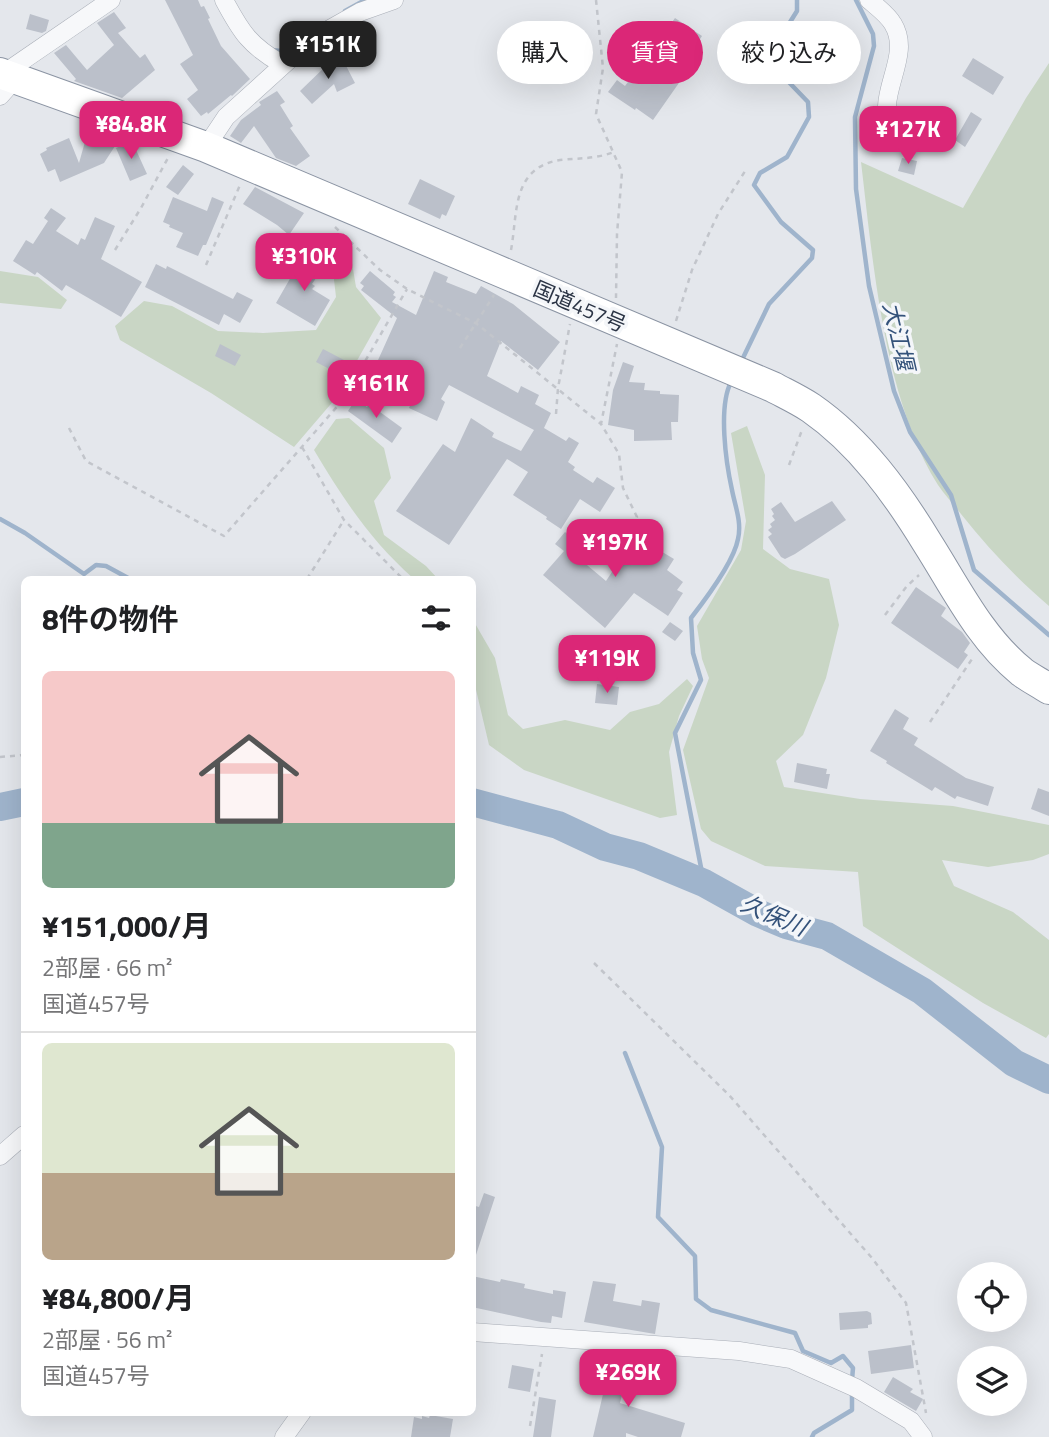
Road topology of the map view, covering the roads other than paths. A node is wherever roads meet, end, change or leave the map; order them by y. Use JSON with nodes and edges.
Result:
{"nodes":[{"id":1,"x":111,"y":0,"type":"edge"},
{"id":2,"x":224,"y":0,"type":"edge"},
{"id":3,"x":394,"y":0,"type":"edge"},
{"id":4,"x":869,"y":0,"type":"edge"},
{"id":5,"x":282,"y":64,"type":"junction"},
{"id":6,"x":5,"y":81,"type":"edge"},
{"id":7,"x":887,"y":106,"type":"dead end"},
{"id":8,"x":192,"y":142,"type":"junction"},
{"id":9,"x":1049,"y":689,"type":"edge"},
{"id":10,"x":21,"y":1138,"type":"edge"},
{"id":11,"x":0,"y":1156,"type":"edge"},
{"id":12,"x":476,"y":1332,"type":"edge"},
{"id":13,"x":299,"y":1416,"type":"edge"},
{"id":14,"x":925,"y":1428,"type":"edge"},
{"id":15,"x":284,"y":1437,"type":"edge"}],
"edges":[{"from":1,"to":6,"type":"street"},
{"from":2,"to":5,"type":"street"},
{"from":3,"to":5,"type":"street"},
{"from":4,"to":7,"type":"street"},
{"from":5,"to":8,"type":"street"},
{"from":6,"to":8,"type":"highway","name":"国道457号"},
{"from":8,"to":9,"type":"highway","name":"国道457号"},
{"from":10,"to":11,"type":"street"},
{"from":12,"to":14,"type":"street"},
{"from":13,"to":15,"type":"street"}]}
